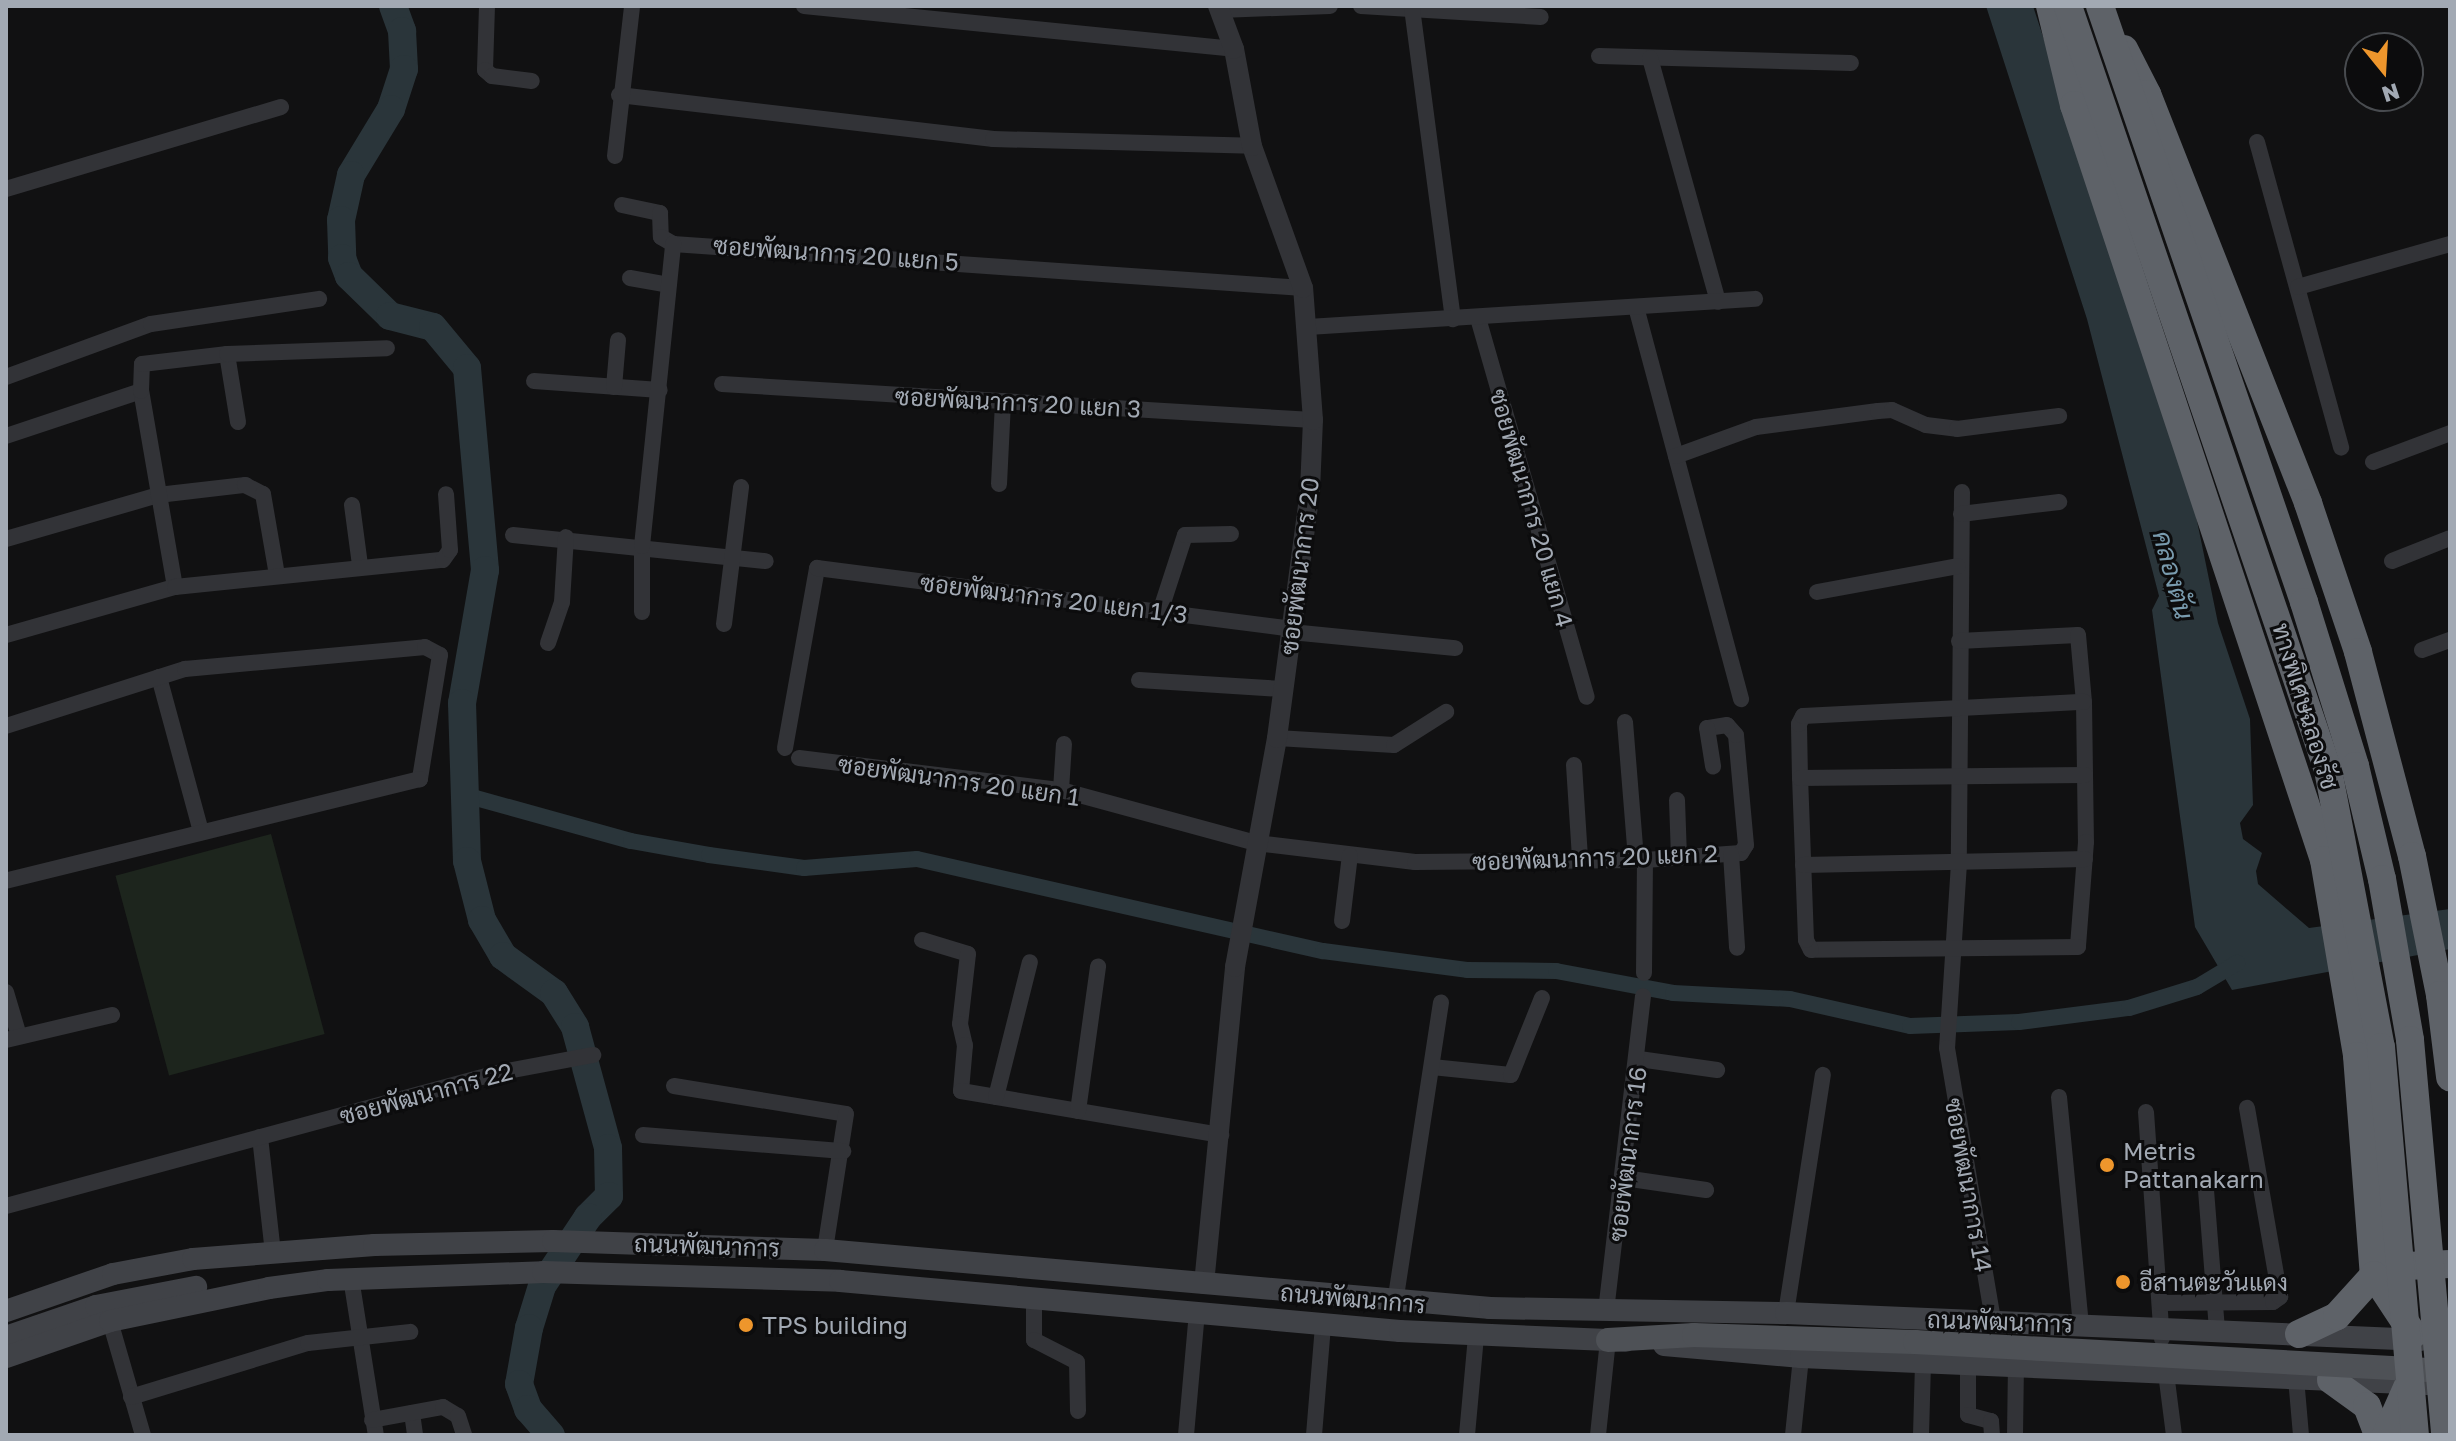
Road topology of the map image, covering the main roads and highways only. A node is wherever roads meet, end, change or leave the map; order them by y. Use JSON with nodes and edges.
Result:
{"nodes":[{"id":1,"x":2050,"y":6,"type":"edge"},
{"id":2,"x":2068,"y":6,"type":"edge"},
{"id":3,"x":2101,"y":6,"type":"edge"},
{"id":4,"x":2450,"y":1077,"type":"edge"},
{"id":5,"x":265,"y":1253,"type":"junction"},
{"id":6,"x":2450,"y":1264,"type":"edge"},
{"id":7,"x":2373,"y":1272,"type":"junction"},
{"id":8,"x":328,"y":1280,"type":"junction"},
{"id":9,"x":6,"y":1311,"type":"edge"},
{"id":10,"x":6,"y":1323,"type":"edge"},
{"id":11,"x":2299,"y":1334,"type":"junction"},
{"id":12,"x":2434,"y":1334,"type":"edge"},
{"id":13,"x":6,"y":1337,"type":"edge"},
{"id":14,"x":1608,"y":1340,"type":"junction"},
{"id":15,"x":1919,"y":1352,"type":"junction"},
{"id":16,"x":6,"y":1357,"type":"edge"},
{"id":17,"x":2450,"y":1372,"type":"edge"},
{"id":18,"x":2450,"y":1378,"type":"edge"},
{"id":19,"x":2331,"y":1380,"type":"junction"},
{"id":20,"x":2409,"y":1383,"type":"junction"},
{"id":21,"x":2450,"y":1385,"type":"edge"},
{"id":22,"x":2378,"y":1435,"type":"edge"},
{"id":23,"x":2386,"y":1435,"type":"edge"},
{"id":24,"x":2415,"y":1435,"type":"edge"},
{"id":25,"x":2445,"y":1435,"type":"edge"}],
"edges":[{"from":1,"to":7,"type":"highway"},
{"from":2,"to":24,"type":"highway","name":"ทางพิเศษฉลองรัช","bridge":true},
{"from":3,"to":4,"type":"highway","bridge":true},
{"from":3,"to":25,"type":"highway","name":"ทางพิเศษฉลองรัช","bridge":true},
{"from":5,"to":9,"type":"main road","name":"ถนนพัฒนาการ"},
{"from":5,"to":10,"type":"main road","name":"ถนนพัฒนาการ"},
{"from":5,"to":11,"type":"main road","name":"ถนนพัฒนาการ"},
{"from":6,"to":7,"type":"highway"},
{"from":7,"to":11,"type":"highway"},
{"from":7,"to":12,"type":"highway"},
{"from":8,"to":13,"type":"main road","name":"ถนนพัฒนาการ"},
{"from":8,"to":14,"type":"main road","name":"ถนนพัฒนาการ"},
{"from":8,"to":16,"type":"main road","name":"ถนนพัฒนาการ"},
{"from":11,"to":12,"type":"main road","name":"ถนนพัฒนาการ"},
{"from":12,"to":18,"type":"main road"},
{"from":12,"to":20,"type":"main road"},
{"from":14,"to":15,"type":"main road","name":"ถนนพัฒนาการ"},
{"from":14,"to":15,"type":"main road","name":"ถนนพัฒนาการ"},
{"from":15,"to":17,"type":"main road","name":"ถนนพัฒนาการ","bridge":true},
{"from":15,"to":19,"type":"main road","name":"ถนนพัฒนาการ"},
{"from":19,"to":20,"type":"main road","name":"ถนนพัฒนาการ"},
{"from":19,"to":22,"type":"highway"},
{"from":20,"to":21,"type":"main road","name":"ถนนพัฒนาการ"},
{"from":20,"to":23,"type":"highway"}]}
